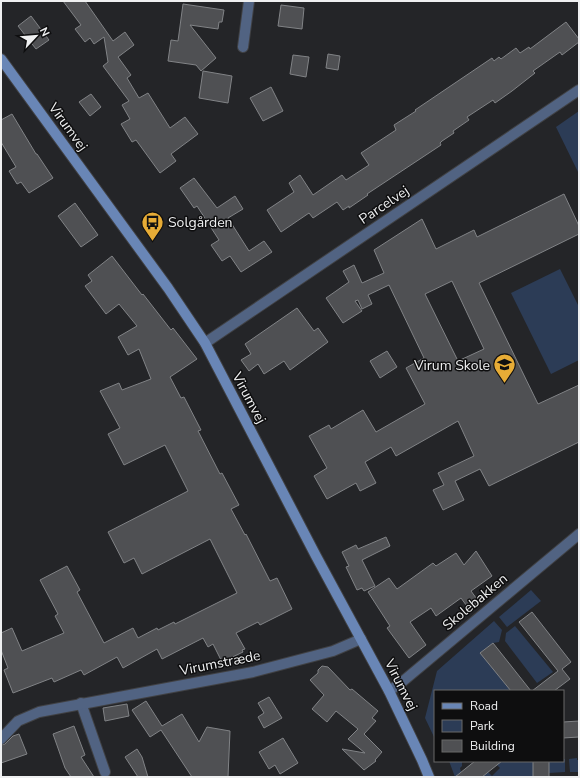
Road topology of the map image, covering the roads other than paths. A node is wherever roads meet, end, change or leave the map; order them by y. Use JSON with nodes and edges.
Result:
{"nodes":[{"id":1,"x":249,"y":1,"type":"edge"},
{"id":2,"x":243,"y":47,"type":"dead end"},
{"id":3,"x":1,"y":59,"type":"edge"},
{"id":4,"x":579,"y":90,"type":"edge"},
{"id":5,"x":205,"y":343,"type":"junction"},
{"id":6,"x":579,"y":534,"type":"edge"},
{"id":7,"x":361,"y":639,"type":"junction"},
{"id":8,"x":389,"y":691,"type":"junction"},
{"id":9,"x":81,"y":703,"type":"junction"},
{"id":10,"x":1,"y":739,"type":"edge"},
{"id":11,"x":105,"y":772,"type":"dead end"},
{"id":12,"x":428,"y":777,"type":"edge"}],
"edges":[{"from":1,"to":2,"type":"street"},
{"from":3,"to":5,"type":"street","name":"Virumvej"},
{"from":4,"to":5,"type":"street","name":"Parcelvej"},
{"from":5,"to":7,"type":"street","name":"Virumvej"},
{"from":6,"to":8,"type":"street","name":"Skolebakken"},
{"from":7,"to":8,"type":"street","name":"Virumvej"},
{"from":7,"to":9,"type":"street","name":"Virumstræde"},
{"from":8,"to":12,"type":"street","name":"Virumvej"},
{"from":9,"to":10,"type":"street","name":"Virumstræde"},
{"from":9,"to":11,"type":"street"}]}
